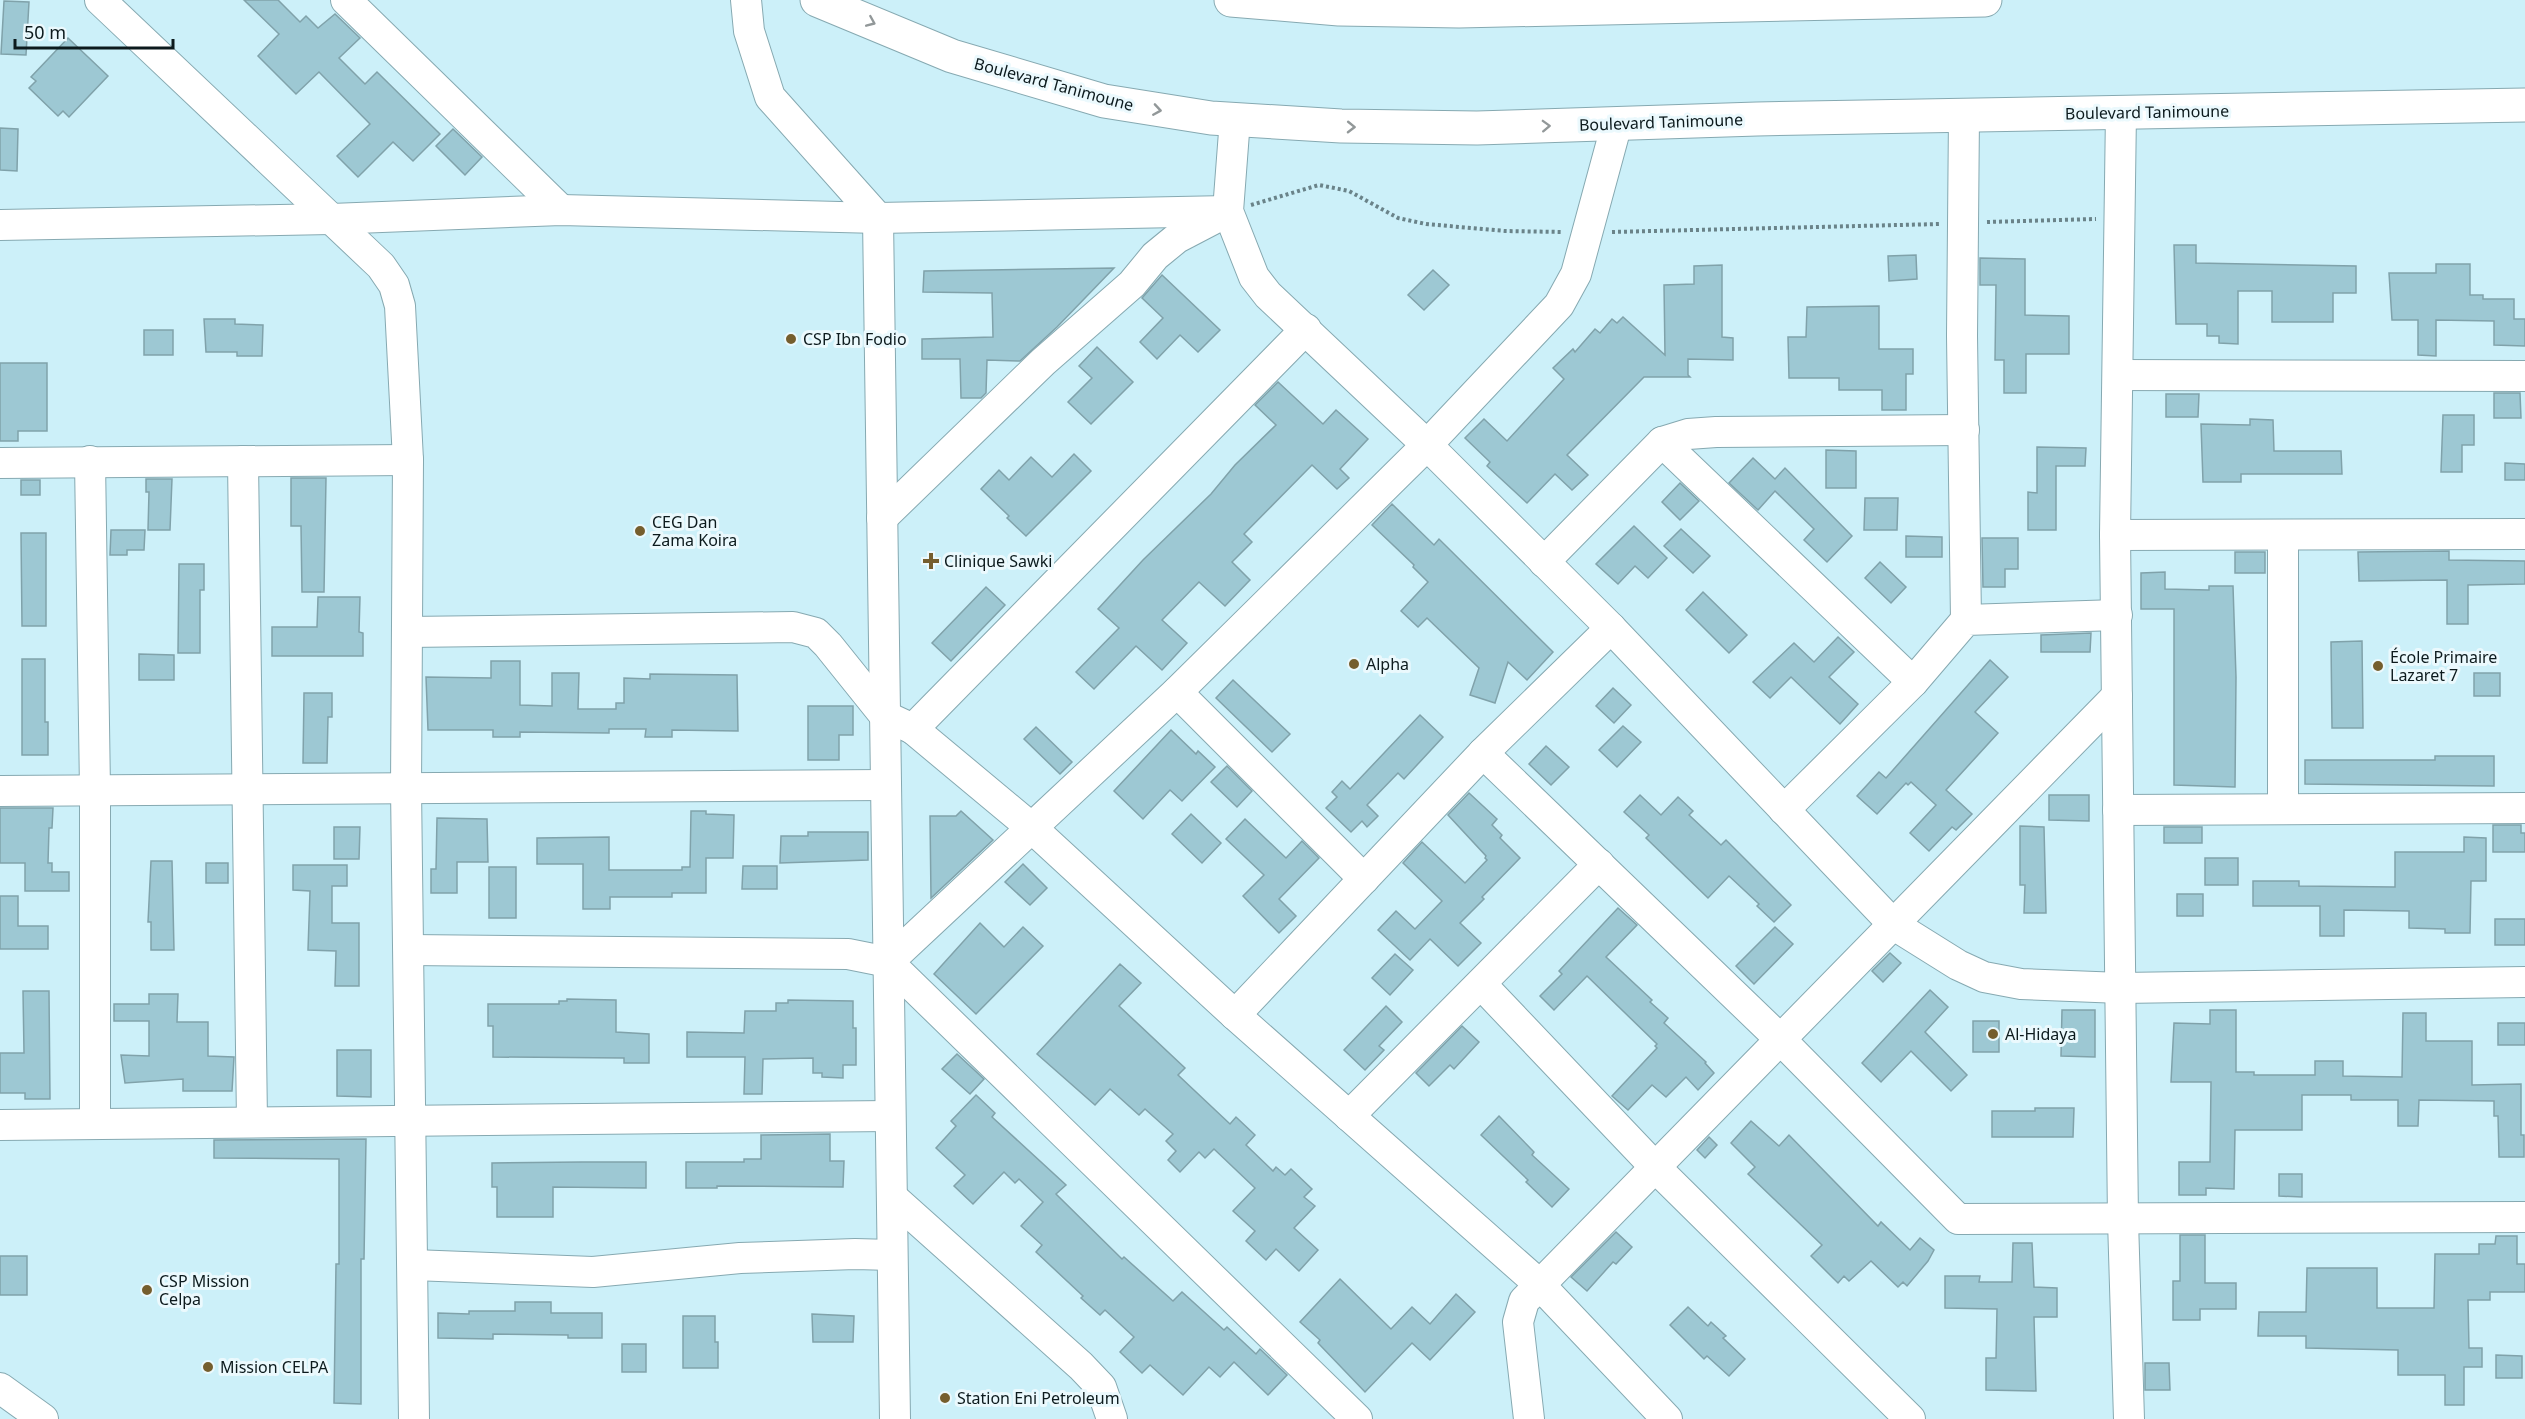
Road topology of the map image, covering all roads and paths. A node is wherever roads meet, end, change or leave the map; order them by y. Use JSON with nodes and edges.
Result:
{"nodes":[{"id":1,"x":100,"y":0,"type":"edge"},
{"id":2,"x":346,"y":0,"type":"edge"},
{"id":3,"x":746,"y":0,"type":"edge"},
{"id":4,"x":817,"y":0,"type":"edge"},
{"id":5,"x":1231,"y":0,"type":"edge"},
{"id":6,"x":1985,"y":0,"type":"edge"},
{"id":7,"x":1857,"y":1,"type":"edge"},
{"id":8,"x":1685,"y":3,"type":"edge"},
{"id":9,"x":1412,"y":5,"type":"edge"},
{"id":10,"x":2525,"y":105,"type":"edge"},
{"id":11,"x":2121,"y":112,"type":"junction"},
{"id":12,"x":1964,"y":115,"type":"junction"},
{"id":13,"x":1617,"y":123,"type":"junction"},
{"id":14,"x":1234,"y":133,"type":"junction"},
{"id":15,"x":1229,"y":199,"type":"junction"},
{"id":16,"x":561,"y":210,"type":"junction"},
{"id":17,"x":878,"y":218,"type":"junction"},
{"id":18,"x":331,"y":219,"type":"junction"},
{"id":19,"x":2121,"y":219,"type":"junction"},
{"id":20,"x":1962,"y":223,"type":"junction"},
{"id":21,"x":0,"y":225,"type":"edge"},
{"id":22,"x":1589,"y":233,"type":"junction"},
{"id":23,"x":1306,"y":328,"type":"junction"},
{"id":24,"x":2118,"y":375,"type":"junction"},
{"id":25,"x":2525,"y":376,"type":"edge"},
{"id":26,"x":1964,"y":430,"type":"junction"},
{"id":27,"x":1662,"y":442,"type":"junction"},
{"id":28,"x":1427,"y":445,"type":"junction"},
{"id":29,"x":408,"y":460,"type":"junction"},
{"id":30,"x":90,"y":461,"type":"junction"},
{"id":31,"x":243,"y":461,"type":"junction"},
{"id":32,"x":0,"y":463,"type":"edge"},
{"id":33,"x":882,"y":518,"type":"junction"},
{"id":34,"x":2525,"y":534,"type":"edge"},
{"id":35,"x":2115,"y":535,"type":"junction"},
{"id":36,"x":2283,"y":535,"type":"junction"},
{"id":37,"x":1544,"y":561,"type":"junction"},
{"id":38,"x":2117,"y":615,"type":"junction"},
{"id":39,"x":1966,"y":620,"type":"junction"},
{"id":40,"x":1611,"y":628,"type":"junction"},
{"id":41,"x":407,"y":632,"type":"junction"},
{"id":42,"x":1913,"y":682,"type":"junction"},
{"id":43,"x":1178,"y":692,"type":"junction"},
{"id":44,"x":2117,"y":696,"type":"junction"},
{"id":45,"x":885,"y":716,"type":"junction"},
{"id":46,"x":913,"y":729,"type":"junction"},
{"id":47,"x":1482,"y":753,"type":"junction"},
{"id":48,"x":886,"y":785,"type":"junction"},
{"id":49,"x":406,"y":788,"type":"junction"},
{"id":50,"x":248,"y":789,"type":"junction"},
{"id":51,"x":95,"y":790,"type":"junction"},
{"id":52,"x":0,"y":791,"type":"edge"},
{"id":53,"x":2525,"y":808,"type":"edge"},
{"id":54,"x":2283,"y":809,"type":"junction"},
{"id":55,"x":1784,"y":810,"type":"junction"},
{"id":56,"x":2118,"y":810,"type":"junction"},
{"id":57,"x":1033,"y":829,"type":"junction"},
{"id":58,"x":1599,"y":864,"type":"junction"},
{"id":59,"x":1364,"y":879,"type":"junction"},
{"id":60,"x":1893,"y":924,"type":"junction"},
{"id":61,"x":409,"y":950,"type":"junction"},
{"id":62,"x":888,"y":962,"type":"junction"},
{"id":63,"x":2525,"y":982,"type":"edge"},
{"id":64,"x":1481,"y":984,"type":"junction"},
{"id":65,"x":2121,"y":988,"type":"junction"},
{"id":66,"x":1235,"y":1015,"type":"junction"},
{"id":67,"x":1780,"y":1039,"type":"junction"},
{"id":68,"x":890,"y":1116,"type":"junction"},
{"id":69,"x":1349,"y":1116,"type":"junction"},
{"id":70,"x":411,"y":1120,"type":"junction"},
{"id":71,"x":252,"y":1121,"type":"junction"},
{"id":72,"x":95,"y":1124,"type":"junction"},
{"id":73,"x":0,"y":1125,"type":"edge"},
{"id":74,"x":1656,"y":1168,"type":"junction"},
{"id":75,"x":891,"y":1197,"type":"junction"},
{"id":76,"x":2525,"y":1216,"type":"edge"},
{"id":77,"x":2123,"y":1220,"type":"junction"},
{"id":78,"x":892,"y":1255,"type":"junction"},
{"id":79,"x":413,"y":1265,"type":"junction"},
{"id":80,"x":1539,"y":1284,"type":"junction"},
{"id":81,"x":0,"y":1388,"type":"edge"},
{"id":82,"x":43,"y":1419,"type":"edge"},
{"id":83,"x":414,"y":1419,"type":"edge"},
{"id":84,"x":895,"y":1419,"type":"edge"},
{"id":85,"x":1112,"y":1419,"type":"edge"},
{"id":86,"x":1357,"y":1419,"type":"edge"},
{"id":87,"x":1528,"y":1419,"type":"edge"},
{"id":88,"x":1667,"y":1419,"type":"edge"},
{"id":89,"x":1910,"y":1419,"type":"edge"},
{"id":90,"x":2129,"y":1419,"type":"edge"}],
"edges":[{"from":1,"to":18,"type":"street"},
{"from":2,"to":16,"type":"street"},
{"from":3,"to":17,"type":"street"},
{"from":4,"to":14,"type":"main road","name":"Boulevard Tanimoune","one_way":true},
{"from":5,"to":9,"type":"main road"},
{"from":6,"to":7,"type":"main road"},
{"from":7,"to":8,"type":"main road"},
{"from":8,"to":9,"type":"main road"},
{"from":10,"to":11,"type":"main road","name":"Boulevard Tanimoune"},
{"from":11,"to":12,"type":"main road","name":"Boulevard Tanimoune"},
{"from":11,"to":19,"type":"street"},
{"from":12,"to":13,"type":"main road","name":"Boulevard Tanimoune"},
{"from":12,"to":20,"type":"street"},
{"from":14,"to":13,"type":"main road","name":"Boulevard Tanimoune","one_way":true},
{"from":13,"to":22,"type":"street"},
{"from":14,"to":15,"type":"street"},
{"from":15,"to":17,"type":"street"},
{"from":15,"to":22,"type":"path"},
{"from":15,"to":23,"type":"street"},
{"from":15,"to":33,"type":"street"},
{"from":16,"to":17,"type":"street"},
{"from":16,"to":18,"type":"street"},
{"from":17,"to":33,"type":"street"},
{"from":18,"to":21,"type":"street"},
{"from":18,"to":29,"type":"street"},
{"from":19,"to":20,"type":"path"},
{"from":19,"to":24,"type":"street"},
{"from":20,"to":22,"type":"path"},
{"from":20,"to":26,"type":"street"},
{"from":22,"to":28,"type":"street"},
{"from":23,"to":28,"type":"street"},
{"from":23,"to":46,"type":"street"},
{"from":24,"to":25,"type":"street"},
{"from":24,"to":35,"type":"street"},
{"from":26,"to":27,"type":"street"},
{"from":26,"to":39,"type":"street"},
{"from":27,"to":37,"type":"street"},
{"from":27,"to":42,"type":"street"},
{"from":28,"to":37,"type":"street"},
{"from":28,"to":43,"type":"street"},
{"from":29,"to":31,"type":"street"},
{"from":29,"to":41,"type":"street"},
{"from":30,"to":31,"type":"street"},
{"from":30,"to":32,"type":"street"},
{"from":30,"to":51,"type":"street"},
{"from":31,"to":50,"type":"street"},
{"from":33,"to":45,"type":"street"},
{"from":34,"to":36,"type":"street"},
{"from":35,"to":36,"type":"street"},
{"from":35,"to":38,"type":"street"},
{"from":36,"to":54,"type":"street"},
{"from":37,"to":40,"type":"street"},
{"from":38,"to":39,"type":"street"},
{"from":38,"to":44,"type":"street"},
{"from":39,"to":42,"type":"street"},
{"from":40,"to":47,"type":"street"},
{"from":40,"to":55,"type":"street"},
{"from":41,"to":45,"type":"street"},
{"from":41,"to":49,"type":"street"},
{"from":42,"to":55,"type":"street"},
{"from":43,"to":57,"type":"street"},
{"from":43,"to":59,"type":"street"},
{"from":44,"to":56,"type":"street"},
{"from":44,"to":60,"type":"street"},
{"from":45,"to":46,"type":"street"},
{"from":45,"to":48,"type":"street"},
{"from":46,"to":57,"type":"street"},
{"from":47,"to":58,"type":"street"},
{"from":47,"to":59,"type":"street"},
{"from":48,"to":49,"type":"street"},
{"from":48,"to":62,"type":"street"},
{"from":49,"to":50,"type":"street"},
{"from":49,"to":61,"type":"street"},
{"from":50,"to":51,"type":"street"},
{"from":50,"to":71,"type":"street"},
{"from":51,"to":52,"type":"street"},
{"from":51,"to":72,"type":"street"},
{"from":53,"to":54,"type":"street"},
{"from":54,"to":56,"type":"street"},
{"from":55,"to":60,"type":"street"},
{"from":56,"to":65,"type":"street"},
{"from":57,"to":62,"type":"street"},
{"from":57,"to":66,"type":"street"},
{"from":58,"to":64,"type":"street"},
{"from":58,"to":67,"type":"street"},
{"from":59,"to":66,"type":"street"},
{"from":60,"to":65,"type":"street"},
{"from":60,"to":67,"type":"street"},
{"from":61,"to":62,"type":"street"},
{"from":61,"to":70,"type":"street"},
{"from":62,"to":68,"type":"street"},
{"from":62,"to":86,"type":"street"},
{"from":63,"to":65,"type":"street"},
{"from":64,"to":69,"type":"street"},
{"from":64,"to":74,"type":"street"},
{"from":65,"to":77,"type":"street"},
{"from":66,"to":69,"type":"street"},
{"from":67,"to":74,"type":"street"},
{"from":67,"to":77,"type":"street"},
{"from":68,"to":70,"type":"street"},
{"from":68,"to":75,"type":"street"},
{"from":69,"to":80,"type":"street"},
{"from":70,"to":71,"type":"street"},
{"from":70,"to":79,"type":"street"},
{"from":71,"to":72,"type":"street"},
{"from":72,"to":73,"type":"street"},
{"from":74,"to":80,"type":"street"},
{"from":74,"to":89,"type":"street"},
{"from":75,"to":78,"type":"street"},
{"from":75,"to":85,"type":"street"},
{"from":76,"to":77,"type":"street"},
{"from":77,"to":90,"type":"street"},
{"from":78,"to":79,"type":"street"},
{"from":78,"to":84,"type":"street"},
{"from":79,"to":83,"type":"street"},
{"from":80,"to":87,"type":"street"},
{"from":80,"to":88,"type":"street"},
{"from":81,"to":82,"type":"street"}]}
